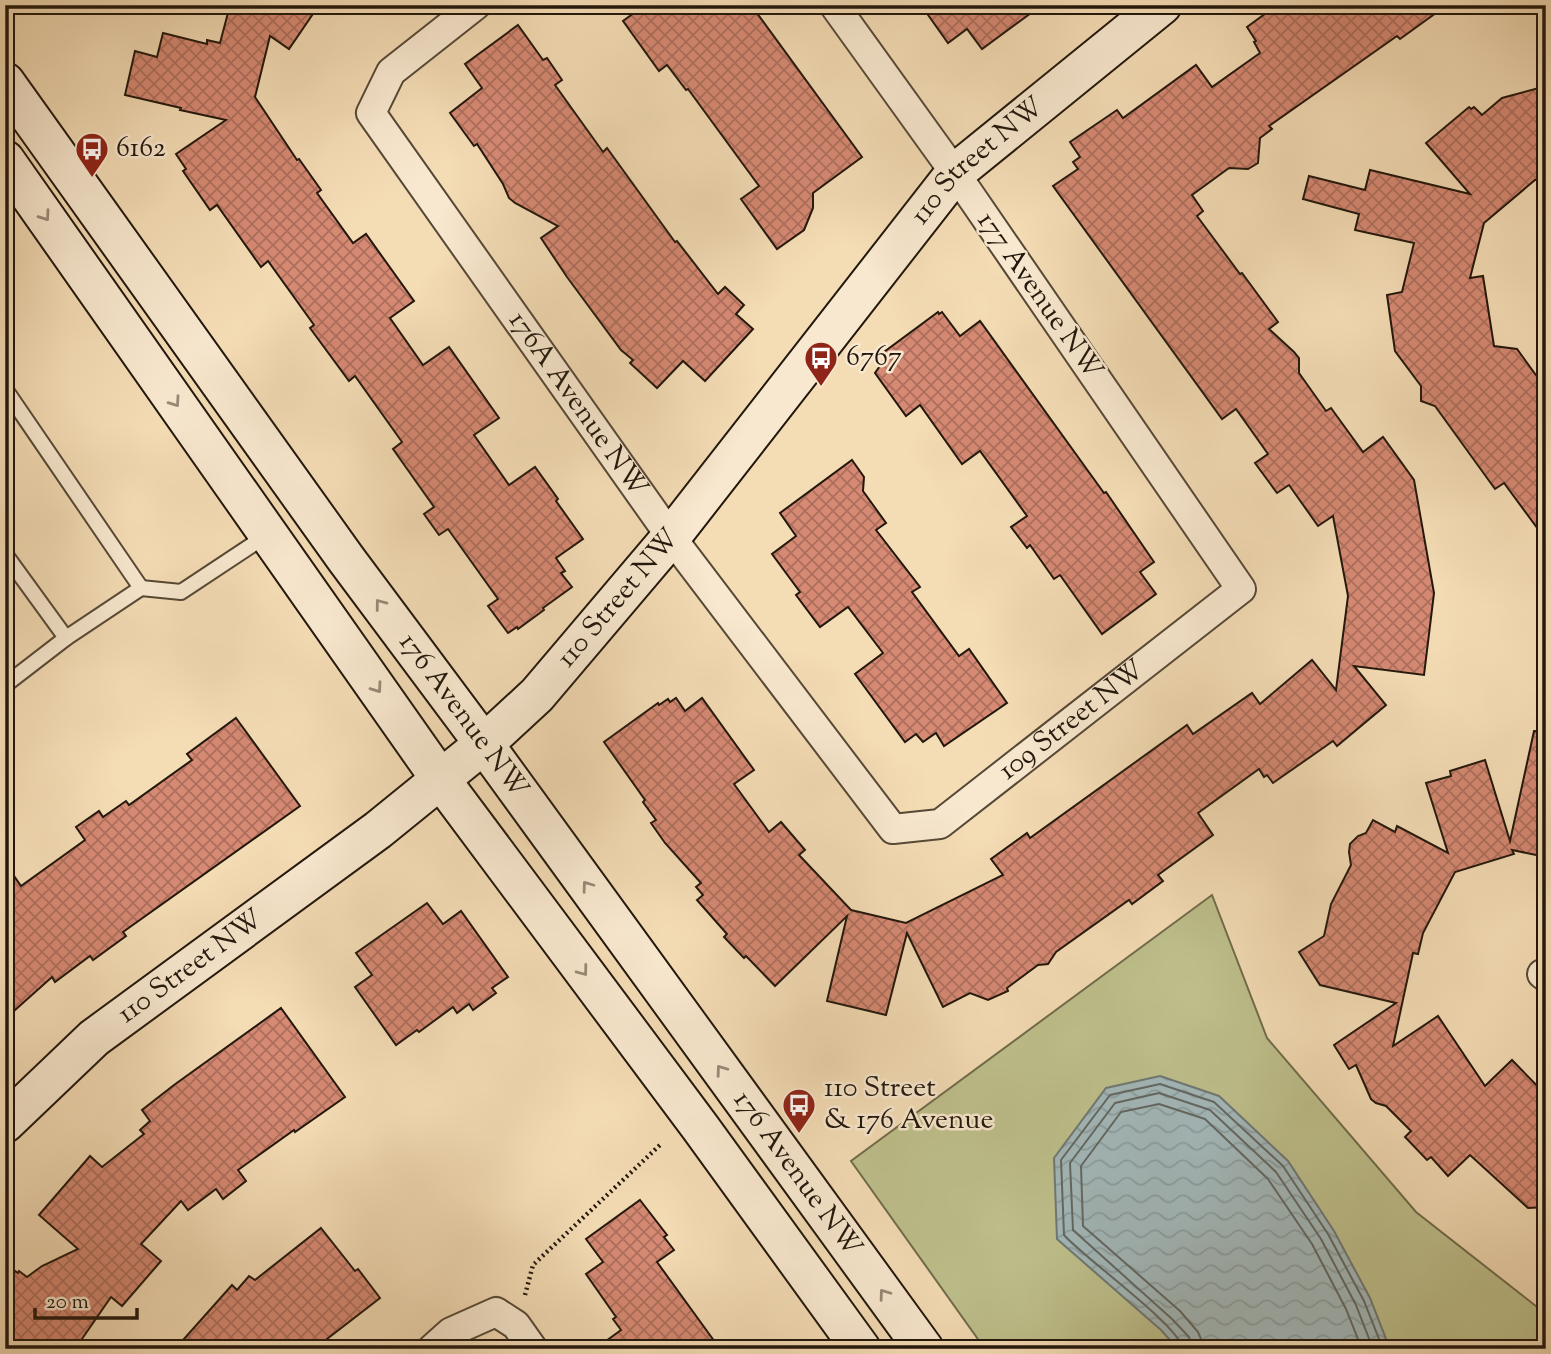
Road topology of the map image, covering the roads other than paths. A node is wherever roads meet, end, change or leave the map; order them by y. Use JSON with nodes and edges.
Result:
{"nodes":[{"id":1,"x":476,"y":5,"type":"edge"},
{"id":2,"x":834,"y":5,"type":"edge"},
{"id":3,"x":1162,"y":5,"type":"edge"},
{"id":4,"x":5,"y":82,"type":"edge"},
{"id":5,"x":5,"y":160,"type":"edge"},
{"id":6,"x":955,"y":173,"type":"junction"},
{"id":7,"x":5,"y":389,"type":"edge"},
{"id":8,"x":268,"y":534,"type":"junction"},
{"id":9,"x":671,"y":537,"type":"junction"},
{"id":10,"x":5,"y":554,"type":"edge"},
{"id":11,"x":141,"y":589,"type":"junction"},
{"id":12,"x":1241,"y":589,"type":"joint"},
{"id":13,"x":66,"y":638,"type":"junction"},
{"id":14,"x":5,"y":685,"type":"edge"},
{"id":15,"x":484,"y":744,"type":"junction"},
{"id":16,"x":441,"y":780,"type":"junction"},
{"id":17,"x":893,"y":829,"type":"joint"},
{"id":18,"x":5,"y":1123,"type":"edge"},
{"id":19,"x":441,"y":1341,"type":"edge"},
{"id":20,"x":533,"y":1349,"type":"edge"},
{"id":21,"x":861,"y":1349,"type":"edge"},
{"id":22,"x":924,"y":1349,"type":"edge"}],
"edges":[{"from":1,"to":9,"type":"street","name":"176A Avenue NW"},
{"from":2,"to":6,"type":"street","name":"177 Avenue NW"},
{"from":3,"to":6,"type":"street","name":"110 Street NW"},
{"from":15,"to":4,"type":"street","name":"176 Avenue NW","one_way":true},
{"from":5,"to":8,"type":"street","name":"176 Avenue NW","one_way":true},
{"from":6,"to":9,"type":"street","name":"110 Street NW"},
{"from":6,"to":12,"type":"street","name":"177 Avenue NW"},
{"from":7,"to":11,"type":"lane"},
{"from":8,"to":11,"type":"lane"},
{"from":8,"to":16,"type":"street","name":"176 Avenue NW","one_way":true},
{"from":9,"to":15,"type":"street","name":"110 Street NW"},
{"from":9,"to":17,"type":"street","name":"176A Avenue NW"},
{"from":10,"to":13,"type":"lane"},
{"from":11,"to":13,"type":"lane"},
{"from":12,"to":17,"type":"street","name":"109 Street NW"},
{"from":13,"to":14,"type":"lane"},
{"from":15,"to":16,"type":"street","name":"110 Street NW"},
{"from":22,"to":15,"type":"street","name":"176 Avenue NW","one_way":true},
{"from":16,"to":18,"type":"street","name":"110 Street NW"},
{"from":16,"to":21,"type":"street","name":"176 Avenue NW","one_way":true},
{"from":19,"to":20,"type":"street"}]}
